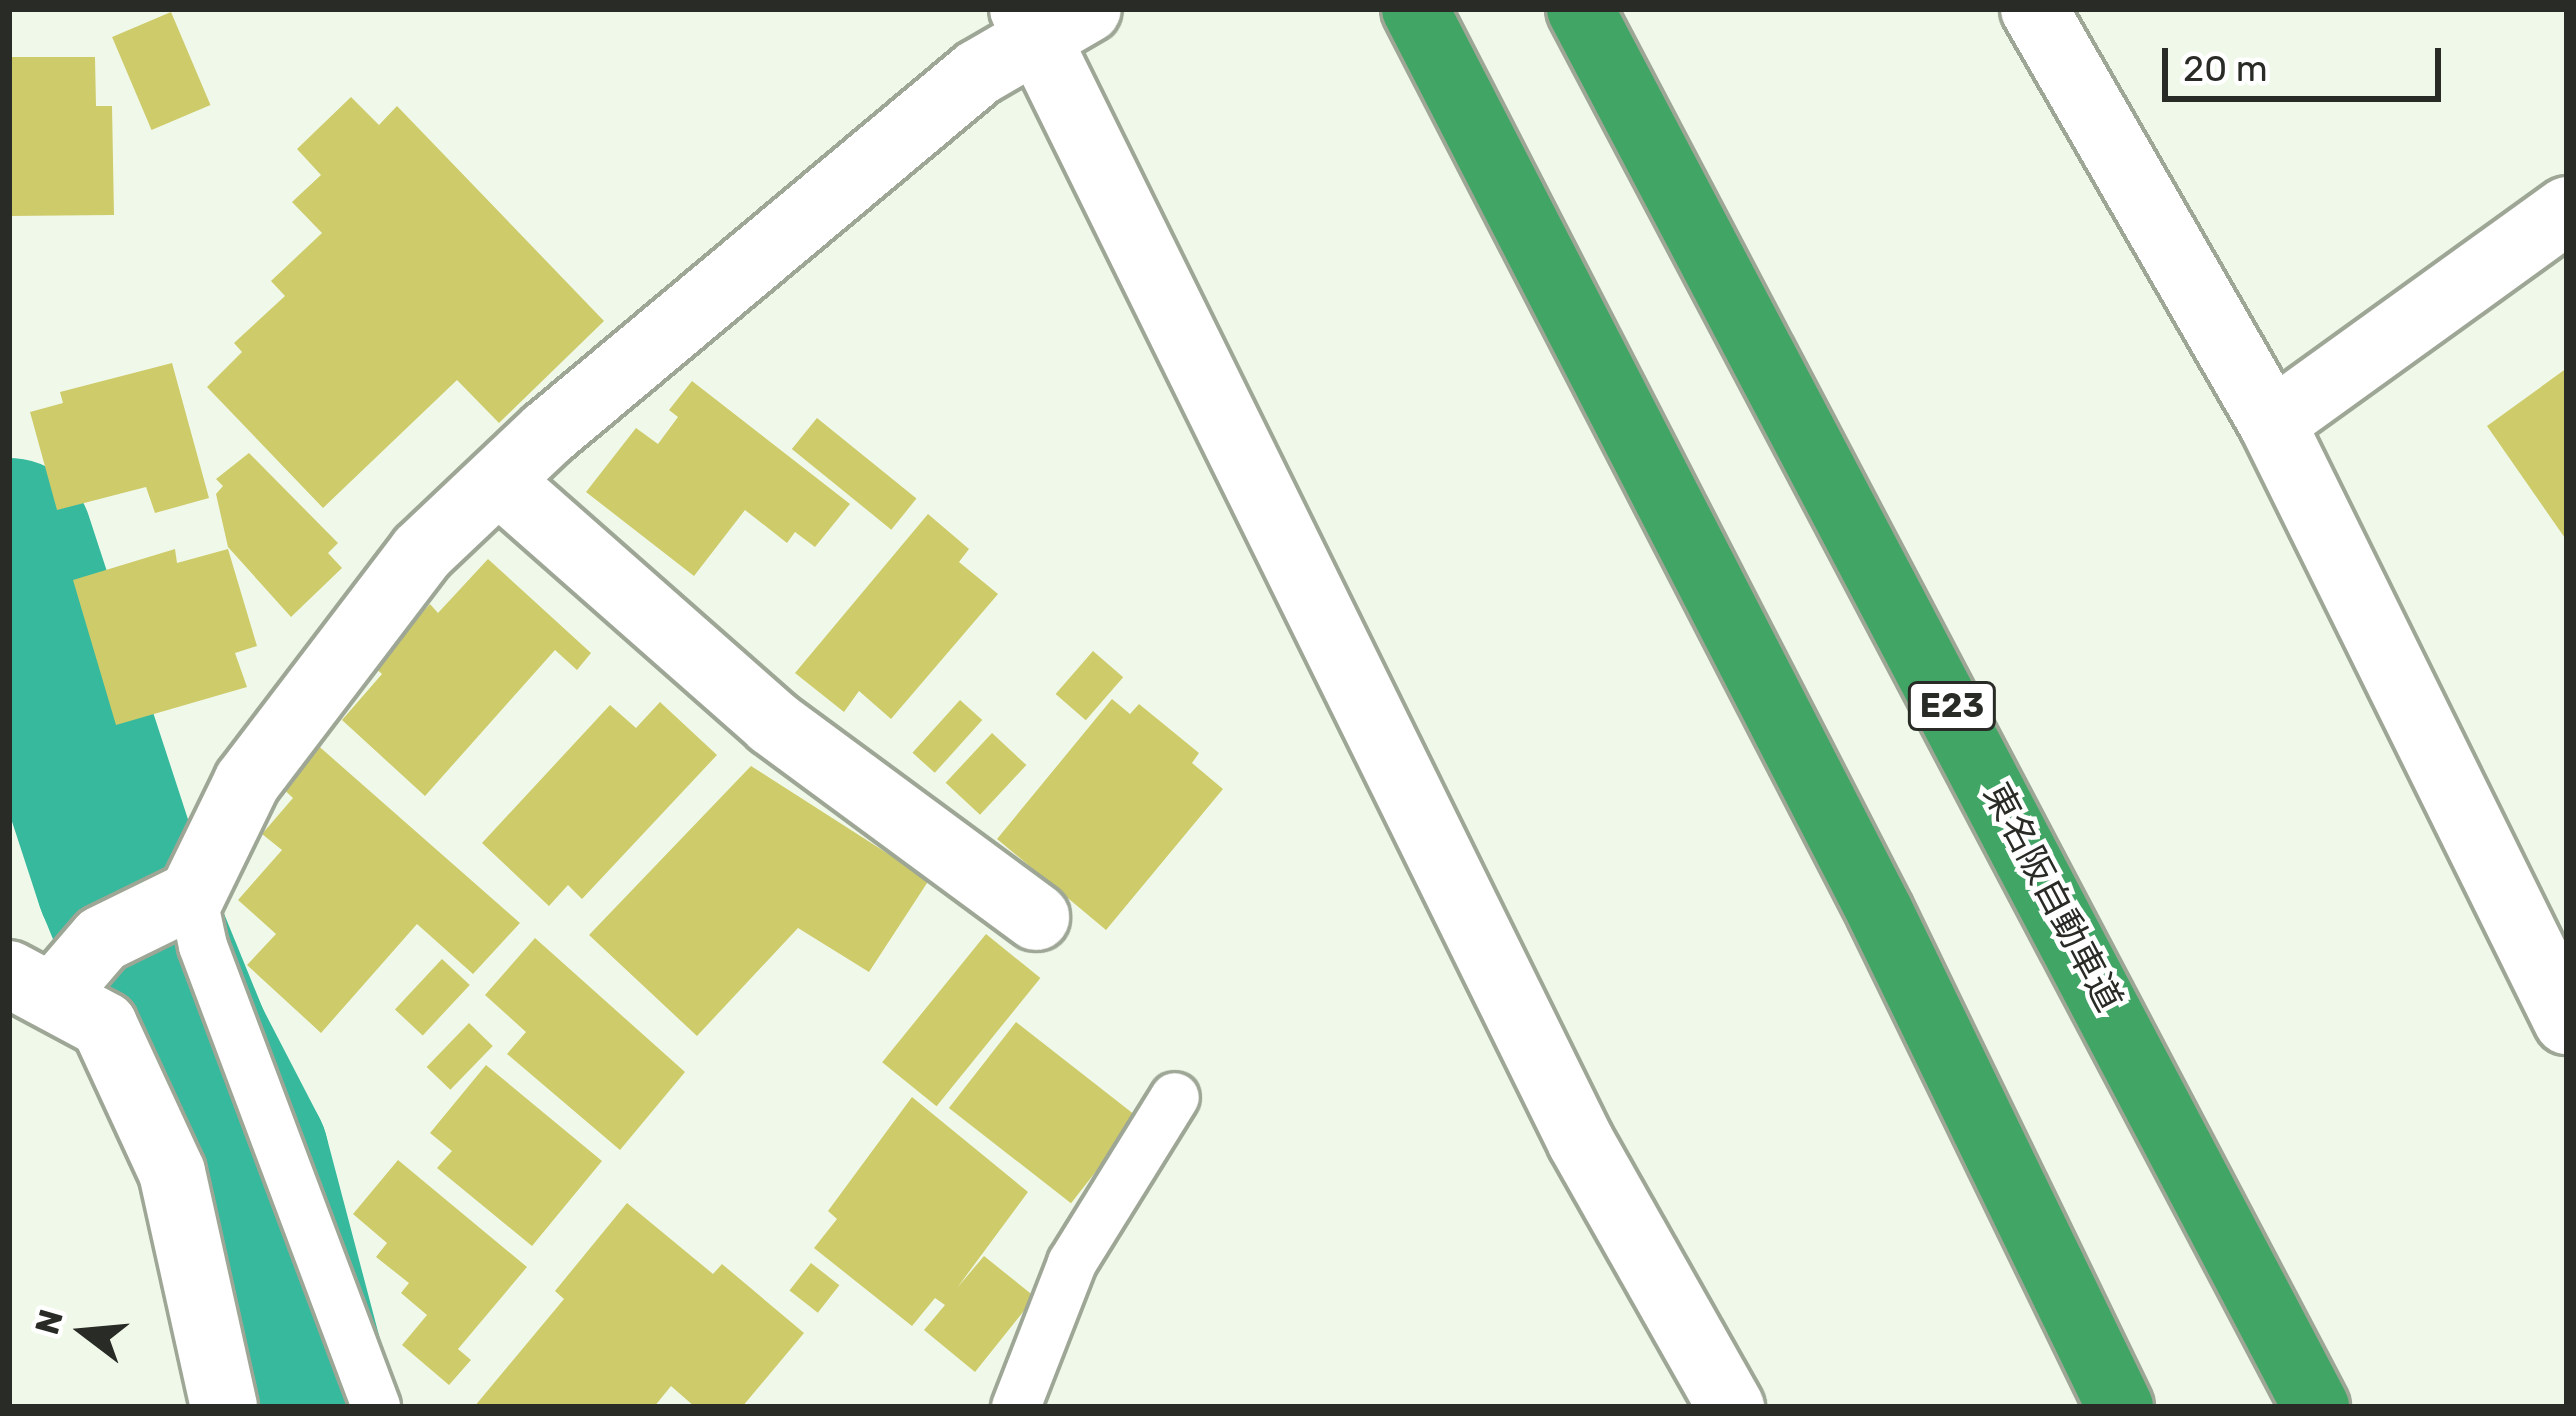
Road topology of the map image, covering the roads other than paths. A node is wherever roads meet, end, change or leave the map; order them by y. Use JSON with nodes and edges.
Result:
{"nodes":[{"id":1,"x":1415,"y":9,"type":"edge"},
{"id":2,"x":1580,"y":9,"type":"edge"},
{"id":3,"x":2034,"y":9,"type":"edge"},
{"id":4,"x":1049,"y":17,"type":"edge"},
{"id":5,"x":2567,"y":210,"type":"edge"},
{"id":6,"x":2272,"y":423,"type":"junction"},
{"id":7,"x":500,"y":482,"type":"junction"},
{"id":8,"x":185,"y":898,"type":"junction"},
{"id":9,"x":1036,"y":917,"type":"dead end"},
{"id":10,"x":31,"y":985,"type":"edge"},
{"id":11,"x":2567,"y":1021,"type":"edge"},
{"id":12,"x":1174,"y":1097,"type":"dead end"},
{"id":13,"x":224,"y":1407,"type":"edge"},
{"id":14,"x":376,"y":1407,"type":"edge"},
{"id":15,"x":1016,"y":1407,"type":"edge"},
{"id":16,"x":1731,"y":1407,"type":"edge"},
{"id":17,"x":2120,"y":1407,"type":"edge"},
{"id":18,"x":2316,"y":1407,"type":"edge"}],
"edges":[{"from":1,"to":17,"type":"highway"},
{"from":2,"to":18,"type":"highway","name":"東名阪自動車道","number":"E23"},
{"from":3,"to":6,"type":"street"},
{"from":4,"to":7,"type":"street"},
{"from":4,"to":16,"type":"street"},
{"from":5,"to":6,"type":"street"},
{"from":6,"to":11,"type":"street"},
{"from":7,"to":8,"type":"street"},
{"from":7,"to":9,"type":"street"},
{"from":8,"to":10,"type":"street"},
{"from":8,"to":14,"type":"lane"},
{"from":10,"to":13,"type":"street"},
{"from":12,"to":15,"type":"lane"}]}
